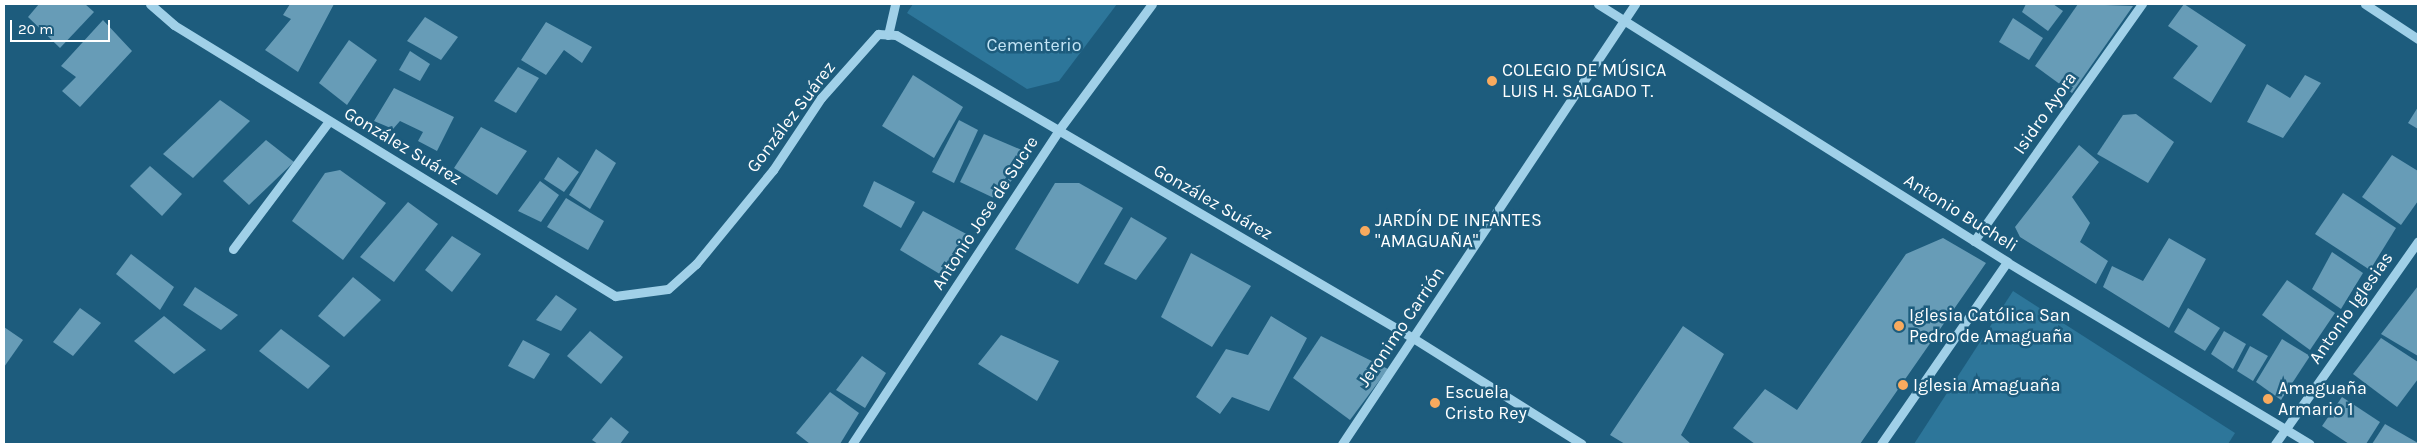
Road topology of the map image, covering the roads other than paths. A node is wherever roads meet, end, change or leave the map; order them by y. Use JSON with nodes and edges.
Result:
{"nodes":[{"id":1,"x":150,"y":4,"type":"edge"},
{"id":2,"x":895,"y":4,"type":"edge"},
{"id":3,"x":1152,"y":4,"type":"edge"},
{"id":4,"x":1598,"y":4,"type":"edge"},
{"id":5,"x":1635,"y":4,"type":"edge"},
{"id":6,"x":2142,"y":4,"type":"edge"},
{"id":7,"x":2365,"y":4,"type":"edge"},
{"id":8,"x":1624,"y":21,"type":"junction"},
{"id":9,"x":888,"y":34,"type":"junction"},
{"id":10,"x":2418,"y":39,"type":"edge"},
{"id":11,"x":329,"y":121,"type":"junction"},
{"id":12,"x":1058,"y":131,"type":"junction"},
{"id":13,"x":2418,"y":240,"type":"edge"},
{"id":14,"x":1974,"y":241,"type":"junction"},
{"id":15,"x":233,"y":248,"type":"dead end"},
{"id":16,"x":2008,"y":262,"type":"junction"},
{"id":17,"x":1413,"y":338,"type":"junction"},
{"id":18,"x":2285,"y":430,"type":"junction"},
{"id":19,"x":852,"y":444,"type":"edge"},
{"id":20,"x":1342,"y":444,"type":"edge"},
{"id":21,"x":1582,"y":444,"type":"edge"},
{"id":22,"x":1881,"y":444,"type":"edge"},
{"id":23,"x":2275,"y":444,"type":"edge"},
{"id":24,"x":2310,"y":444,"type":"edge"}],
"edges":[{"from":1,"to":11,"type":"street","name":"González Suárez"},
{"from":2,"to":9,"type":"street"},
{"from":3,"to":12,"type":"street","name":"Antonio Jose de Sucre"},
{"from":4,"to":8,"type":"street","name":"Antonio Bucheli"},
{"from":5,"to":8,"type":"street","name":"Jeronimo Carrión"},
{"from":6,"to":14,"type":"street","name":"Isidro Ayora"},
{"from":7,"to":10,"type":"street"},
{"from":8,"to":14,"type":"street","name":"Antonio Bucheli"},
{"from":8,"to":17,"type":"street","name":"Jeronimo Carrión"},
{"from":9,"to":11,"type":"street","name":"González Suárez"},
{"from":9,"to":12,"type":"street","name":"González Suárez"},
{"from":11,"to":15,"type":"street"},
{"from":12,"to":17,"type":"street","name":"González Suárez"},
{"from":12,"to":19,"type":"street","name":"Antonio Jose de Sucre"},
{"from":13,"to":18,"type":"street","name":"Antonio Iglesias"},
{"from":14,"to":16,"type":"street","name":"Antonio Bucheli"},
{"from":16,"to":18,"type":"street","name":"Antonio Bucheli"},
{"from":16,"to":22,"type":"street"},
{"from":17,"to":20,"type":"street","name":"Jeronimo Carrión"},
{"from":17,"to":21,"type":"street","name":"González Suárez"},
{"from":18,"to":23,"type":"street","name":"Antonio Iglesias"},
{"from":18,"to":24,"type":"street","name":"Antonio Bucheli"}]}
